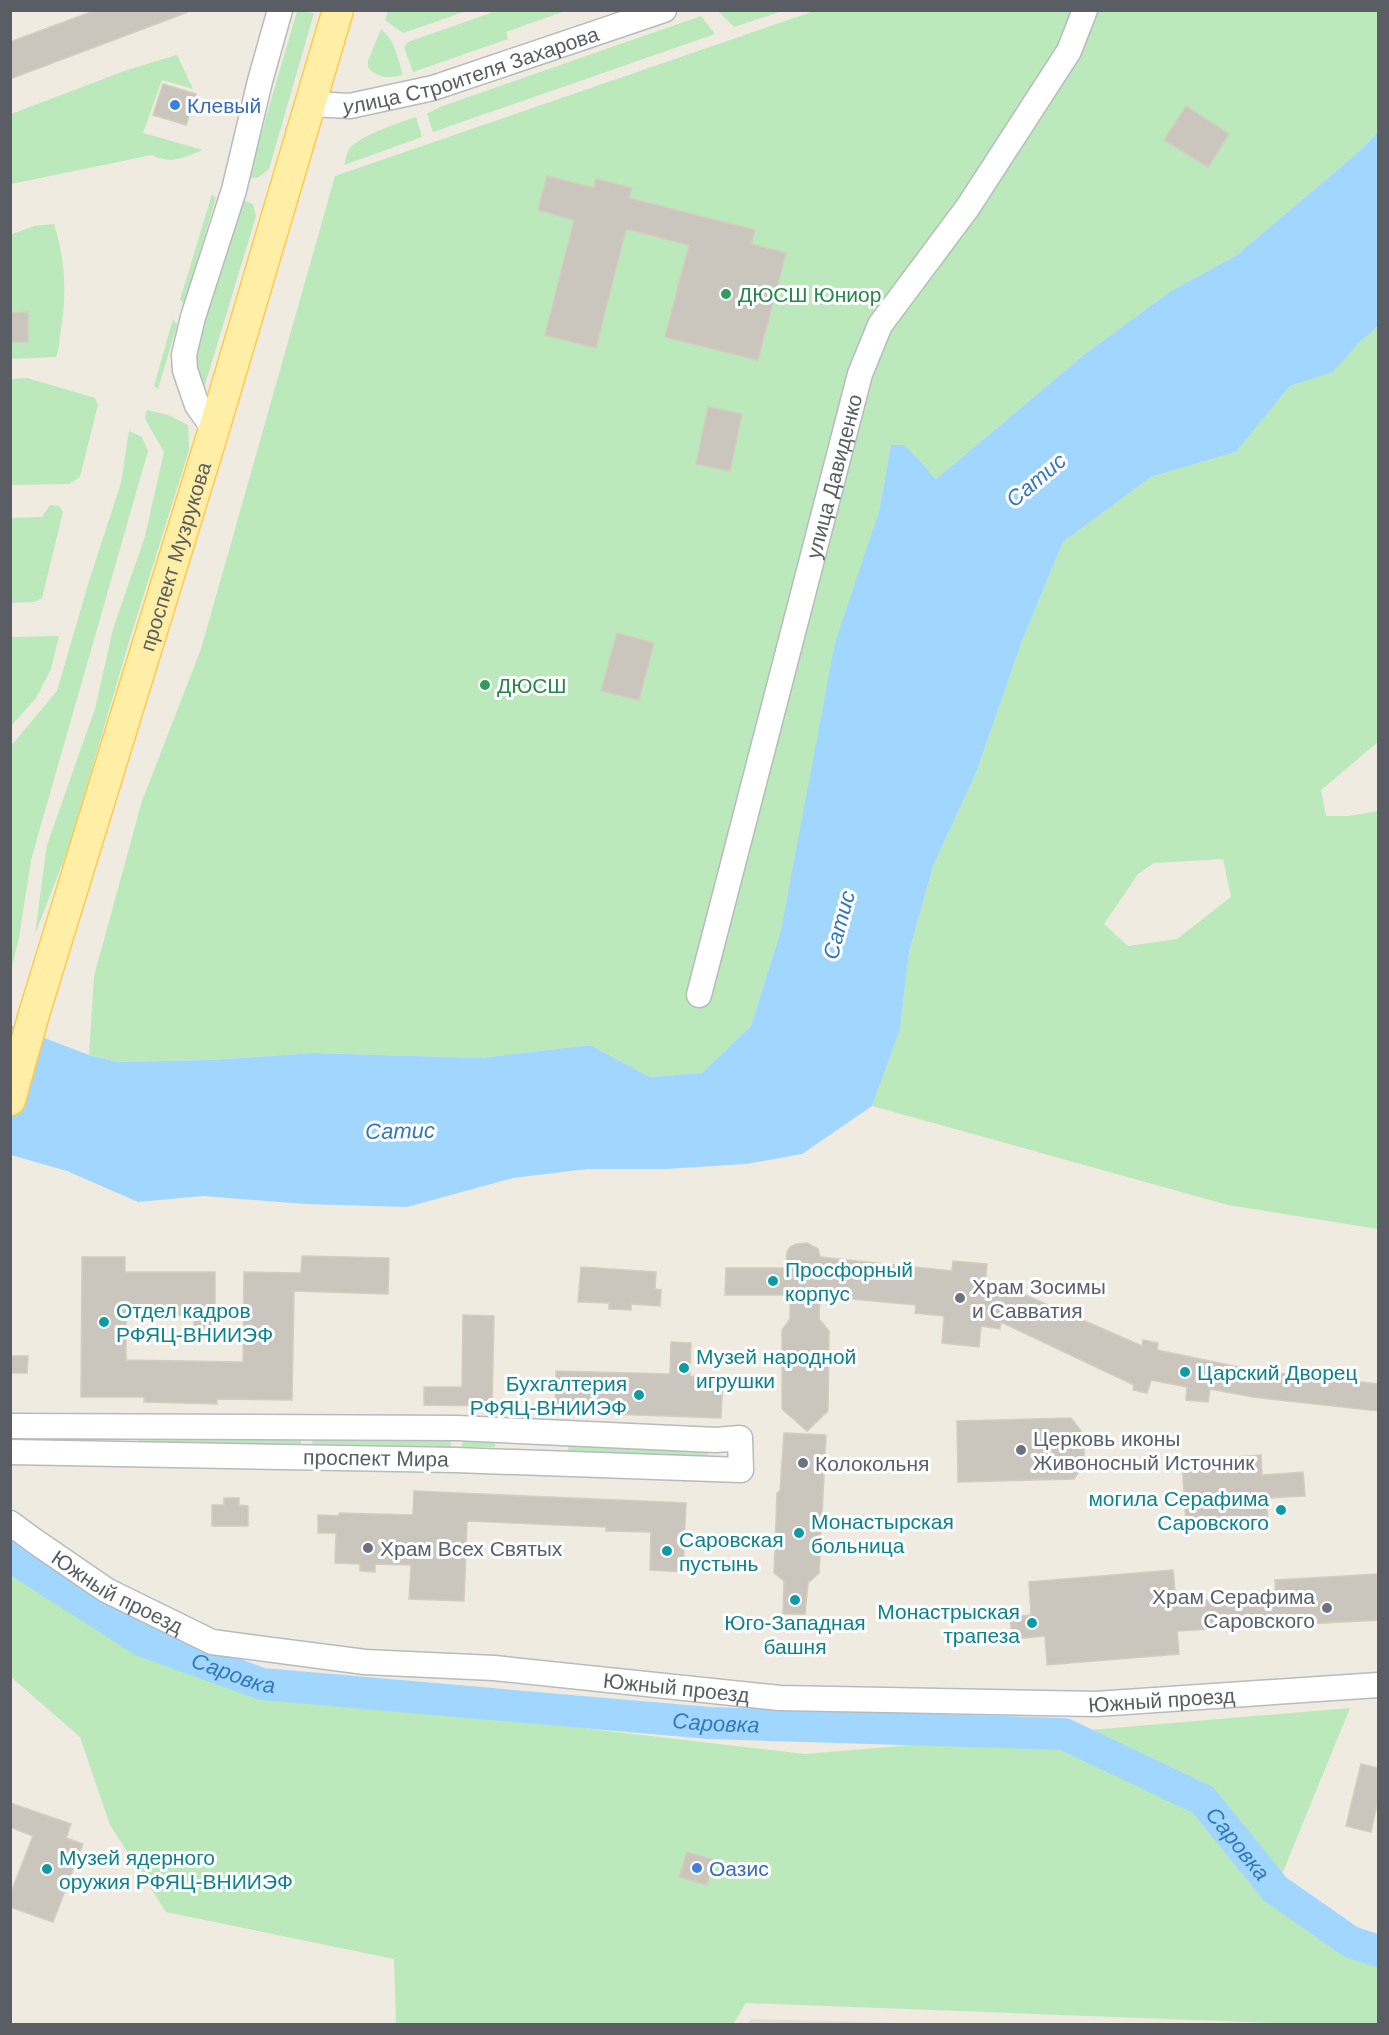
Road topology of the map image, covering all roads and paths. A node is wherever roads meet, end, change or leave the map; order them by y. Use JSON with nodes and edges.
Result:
{"nodes":[{"id":1,"x":280,"y":10,"type":"edge"},
{"id":2,"x":338,"y":10,"type":"edge"},
{"id":3,"x":664,"y":10,"type":"edge"},
{"id":4,"x":1085,"y":10,"type":"edge"},
{"id":5,"x":311,"y":104,"type":"junction"},
{"id":6,"x":214,"y":429,"type":"junction"},
{"id":7,"x":699,"y":995,"type":"dead end"},
{"id":8,"x":10,"y":1100,"type":"edge"},
{"id":9,"x":12,"y":1426,"type":"edge"},
{"id":10,"x":10,"y":1452,"type":"edge"},
{"id":11,"x":10,"y":1523,"type":"edge"},
{"id":12,"x":1378,"y":1685,"type":"edge"}],
"edges":[{"from":1,"to":6,"type":"street"},
{"from":2,"to":5,"type":"main road","name":"проспект Музрукова"},
{"from":3,"to":5,"type":"street","name":"улица Строителя Захарова"},
{"from":4,"to":7,"type":"street","name":"улица Давиденко"},
{"from":5,"to":6,"type":"main road","name":"проспект Музрукова"},
{"from":6,"to":8,"type":"main road","name":"проспект Музрукова"},
{"from":9,"to":10,"type":"street","name":"проспект Мира"},
{"from":11,"to":12,"type":"street","name":"Южный проезд"}]}
